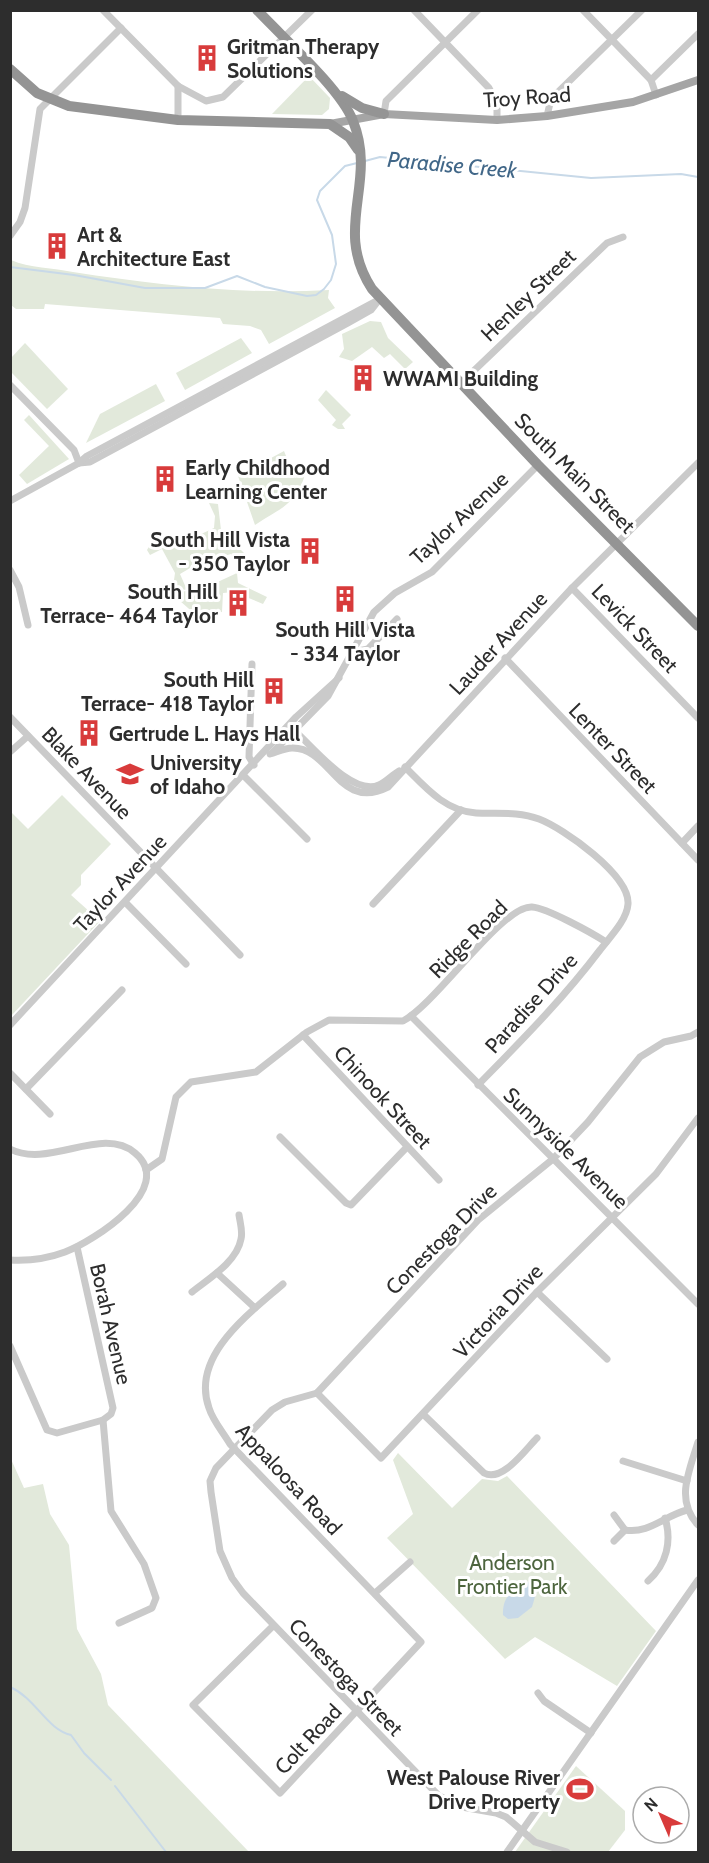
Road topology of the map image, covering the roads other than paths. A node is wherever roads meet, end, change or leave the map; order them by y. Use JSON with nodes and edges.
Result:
{"nodes":[{"id":1,"x":103,"y":10,"type":"edge"},
{"id":2,"x":257,"y":10,"type":"edge"},
{"id":3,"x":312,"y":10,"type":"edge"},
{"id":4,"x":414,"y":10,"type":"edge"},
{"id":5,"x":478,"y":10,"type":"edge"},
{"id":6,"x":583,"y":10,"type":"edge"},
{"id":7,"x":642,"y":10,"type":"edge"},
{"id":8,"x":121,"y":28,"type":"junction"},
{"id":9,"x":699,"y":34,"type":"edge"},
{"id":10,"x":284,"y":39,"type":"junction"},
{"id":11,"x":612,"y":40,"type":"junction"},
{"id":12,"x":445,"y":42,"type":"junction"},
{"id":13,"x":10,"y":69,"type":"edge"},
{"id":14,"x":651,"y":80,"type":"junction"},
{"id":15,"x":699,"y":80,"type":"edge"},
{"id":16,"x":178,"y":86,"type":"junction"},
{"id":17,"x":332,"y":89,"type":"junction"},
{"id":18,"x":656,"y":94,"type":"junction"},
{"id":19,"x":49,"y":100,"type":"junction"},
{"id":20,"x":384,"y":114,"type":"junction"},
{"id":21,"x":547,"y":116,"type":"junction"},
{"id":22,"x":178,"y":120,"type":"junction"},
{"id":23,"x":353,"y":120,"type":"junction"},
{"id":24,"x":497,"y":120,"type":"junction"},
{"id":25,"x":330,"y":124,"type":"junction"},
{"id":26,"x":362,"y":161,"type":"junction"},
{"id":27,"x":10,"y":236,"type":"edge"},
{"id":28,"x":623,"y":237,"type":"dead end"},
{"id":29,"x":380,"y":299,"type":"junction"},
{"id":30,"x":268,"y":362,"type":"junction"},
{"id":31,"x":10,"y":384,"type":"edge"},
{"id":32,"x":460,"y":384,"type":"junction"},
{"id":33,"x":182,"y":409,"type":"junction"},
{"id":34,"x":79,"y":463,"type":"junction"},
{"id":35,"x":699,"y":463,"type":"edge"},
{"id":36,"x":538,"y":465,"type":"junction"},
{"id":37,"x":10,"y":501,"type":"edge"},
{"id":38,"x":617,"y":542,"type":"junction"},
{"id":39,"x":10,"y":570,"type":"edge"},
{"id":40,"x":572,"y":588,"type":"junction"},
{"id":41,"x":397,"y":619,"type":"dead end"},
{"id":42,"x":28,"y":626,"type":"dead end"},
{"id":43,"x":699,"y":626,"type":"edge"},
{"id":44,"x":353,"y":652,"type":"junction"},
{"id":45,"x":506,"y":658,"type":"junction"},
{"id":46,"x":252,"y":664,"type":"dead end"},
{"id":47,"x":339,"y":678,"type":"junction"},
{"id":48,"x":10,"y":717,"type":"edge"},
{"id":49,"x":699,"y":718,"type":"edge"},
{"id":50,"x":295,"y":730,"type":"junction"},
{"id":51,"x":28,"y":735,"type":"junction"},
{"id":52,"x":279,"y":736,"type":"junction"},
{"id":53,"x":10,"y":752,"type":"edge"},
{"id":54,"x":270,"y":754,"type":"junction"},
{"id":55,"x":254,"y":765,"type":"junction"},
{"id":56,"x":405,"y":767,"type":"junction"},
{"id":57,"x":244,"y":776,"type":"junction"},
{"id":58,"x":461,"y":810,"type":"junction"},
{"id":59,"x":699,"y":826,"type":"edge"},
{"id":60,"x":307,"y":839,"type":"dead end"},
{"id":61,"x":682,"y":843,"type":"junction"},
{"id":62,"x":699,"y":860,"type":"edge"},
{"id":63,"x":156,"y":869,"type":"junction"},
{"id":64,"x":125,"y":902,"type":"junction"},
{"id":65,"x":373,"y":904,"type":"dead end"},
{"id":66,"x":606,"y":942,"type":"junction"},
{"id":67,"x":240,"y":955,"type":"dead end"},
{"id":68,"x":186,"y":964,"type":"dead end"},
{"id":69,"x":122,"y":990,"type":"dead end"},
{"id":70,"x":411,"y":1016,"type":"junction"},
{"id":71,"x":10,"y":1025,"type":"edge"},
{"id":72,"x":699,"y":1032,"type":"edge"},
{"id":73,"x":303,"y":1035,"type":"junction"},
{"id":74,"x":10,"y":1072,"type":"edge"},
{"id":75,"x":478,"y":1085,"type":"junction"},
{"id":76,"x":26,"y":1089,"type":"junction"},
{"id":77,"x":50,"y":1113,"type":"dead end"},
{"id":78,"x":699,"y":1118,"type":"edge"},
{"id":79,"x":280,"y":1137,"type":"dead end"},
{"id":80,"x":407,"y":1147,"type":"junction"},
{"id":81,"x":10,"y":1149,"type":"edge"},
{"id":82,"x":553,"y":1159,"type":"junction"},
{"id":83,"x":146,"y":1170,"type":"junction"},
{"id":84,"x":439,"y":1180,"type":"dead end"},
{"id":85,"x":239,"y":1215,"type":"dead end"},
{"id":86,"x":613,"y":1217,"type":"junction"},
{"id":87,"x":77,"y":1247,"type":"junction"},
{"id":88,"x":10,"y":1260,"type":"edge"},
{"id":89,"x":217,"y":1273,"type":"junction"},
{"id":90,"x":283,"y":1284,"type":"dead end"},
{"id":91,"x":192,"y":1292,"type":"dead end"},
{"id":92,"x":537,"y":1292,"type":"junction"},
{"id":93,"x":699,"y":1304,"type":"edge"},
{"id":94,"x":255,"y":1308,"type":"junction"},
{"id":95,"x":10,"y":1346,"type":"edge"},
{"id":96,"x":607,"y":1359,"type":"dead end"},
{"id":97,"x":317,"y":1394,"type":"junction"},
{"id":98,"x":424,"y":1415,"type":"junction"},
{"id":99,"x":103,"y":1420,"type":"junction"},
{"id":100,"x":537,"y":1438,"type":"dead end"},
{"id":101,"x":699,"y":1443,"type":"edge"},
{"id":102,"x":233,"y":1447,"type":"junction"},
{"id":103,"x":623,"y":1461,"type":"dead end"},
{"id":104,"x":687,"y":1481,"type":"junction"},
{"id":105,"x":687,"y":1510,"type":"junction"},
{"id":106,"x":614,"y":1515,"type":"dead end"},
{"id":107,"x":665,"y":1518,"type":"junction"},
{"id":108,"x":699,"y":1526,"type":"edge"},
{"id":109,"x":625,"y":1530,"type":"junction"},
{"id":110,"x":614,"y":1541,"type":"dead end"},
{"id":111,"x":410,"y":1562,"type":"dead end"},
{"id":112,"x":699,"y":1580,"type":"edge"},
{"id":113,"x":648,"y":1581,"type":"dead end"},
{"id":114,"x":375,"y":1593,"type":"junction"},
{"id":115,"x":119,"y":1623,"type":"dead end"},
{"id":116,"x":273,"y":1626,"type":"junction"},
{"id":117,"x":407,"y":1628,"type":"joint"},
{"id":118,"x":538,"y":1693,"type":"dead end"},
{"id":119,"x":357,"y":1711,"type":"junction"},
{"id":120,"x":591,"y":1733,"type":"junction"},
{"id":121,"x":522,"y":1831,"type":"junction"},
{"id":122,"x":507,"y":1852,"type":"edge"},
{"id":123,"x":567,"y":1852,"type":"edge"}],
"edges":[{"from":1,"to":8,"type":"street"},
{"from":2,"to":10,"type":"highway"},
{"from":3,"to":10,"type":"street"},
{"from":4,"to":12,"type":"street"},
{"from":5,"to":12,"type":"street"},
{"from":6,"to":11,"type":"street"},
{"from":7,"to":11,"type":"street"},
{"from":8,"to":16,"type":"street"},
{"from":8,"to":19,"type":"street"},
{"from":9,"to":14,"type":"street"},
{"from":10,"to":16,"type":"street"},
{"from":10,"to":17,"type":"highway"},
{"from":11,"to":14,"type":"street"},
{"from":11,"to":21,"type":"street"},
{"from":12,"to":20,"type":"street"},
{"from":12,"to":24,"type":"street"},
{"from":13,"to":19,"type":"highway"},
{"from":14,"to":18,"type":"street"},
{"from":15,"to":18,"type":"main road","name":"Troy Road"},
{"from":16,"to":22,"type":"street"},
{"from":17,"to":20,"type":"highway"},
{"from":17,"to":23,"type":"highway"},
{"from":18,"to":21,"type":"main road","name":"Troy Road"},
{"from":19,"to":22,"type":"highway"},
{"from":19,"to":27,"type":"street"},
{"from":20,"to":23,"type":"main road","name":"Troy Road"},
{"from":20,"to":24,"type":"main road","name":"Troy Road"},
{"from":21,"to":24,"type":"main road","name":"Troy Road"},
{"from":22,"to":25,"type":"highway"},
{"from":23,"to":25,"type":"main road"},
{"from":23,"to":26,"type":"highway","name":"South Main Street"},
{"from":25,"to":26,"type":"highway"},
{"from":26,"to":29,"type":"highway","name":"South Main Street"},
{"from":28,"to":32,"type":"street","name":"Henley Street"},
{"from":29,"to":30,"type":"street"},
{"from":29,"to":32,"type":"highway","name":"South Main Street"},
{"from":30,"to":33,"type":"street"},
{"from":30,"to":33,"type":"street"},
{"from":31,"to":34,"type":"street"},
{"from":32,"to":36,"type":"highway","name":"South Main Street"},
{"from":33,"to":34,"type":"street"},
{"from":34,"to":37,"type":"street"},
{"from":35,"to":38,"type":"street","name":"Lauder Avenue"},
{"from":36,"to":38,"type":"highway","name":"South Main Street"},
{"from":36,"to":44,"type":"street","name":"Taylor Avenue"},
{"from":38,"to":40,"type":"street","name":"Lauder Avenue"},
{"from":38,"to":43,"type":"highway","name":"South Main Street"},
{"from":39,"to":42,"type":"street"},
{"from":40,"to":45,"type":"street","name":"Lauder Avenue"},
{"from":40,"to":49,"type":"street","name":"Levick Street"},
{"from":41,"to":44,"type":"street"},
{"from":44,"to":47,"type":"street","name":"Taylor Avenue"},
{"from":45,"to":56,"type":"street","name":"Lauder Avenue"},
{"from":45,"to":61,"type":"street","name":"Lenter Street"},
{"from":46,"to":55,"type":"street"},
{"from":47,"to":50,"type":"street","name":"Taylor Avenue"},
{"from":47,"to":52,"type":"street","name":"Taylor Avenue"},
{"from":48,"to":51,"type":"street","name":"Blake Avenue"},
{"from":50,"to":52,"type":"street","name":"Taylor Avenue"},
{"from":50,"to":54,"type":"street","name":"Taylor Avenue"},
{"from":50,"to":56,"type":"street","name":"Lauder Avenue"},
{"from":51,"to":53,"type":"street"},
{"from":51,"to":63,"type":"street","name":"Blake Avenue"},
{"from":52,"to":55,"type":"street","name":"Taylor Avenue"},
{"from":54,"to":55,"type":"street","name":"Taylor Avenue"},
{"from":54,"to":56,"type":"street","name":"Lauder Avenue"},
{"from":55,"to":57,"type":"street","name":"Taylor Avenue"},
{"from":56,"to":58,"type":"street"},
{"from":57,"to":60,"type":"street"},
{"from":57,"to":63,"type":"street","name":"Taylor Avenue"},
{"from":58,"to":65,"type":"street"},
{"from":58,"to":66,"type":"street"},
{"from":59,"to":61,"type":"street"},
{"from":61,"to":62,"type":"street","name":"Lenter Street"},
{"from":63,"to":64,"type":"street","name":"Taylor Avenue"},
{"from":63,"to":67,"type":"street","name":"Blake Avenue"},
{"from":64,"to":68,"type":"street"},
{"from":64,"to":71,"type":"street","name":"Taylor Avenue"},
{"from":66,"to":70,"type":"street","name":"Ridge Road"},
{"from":66,"to":75,"type":"street","name":"Paradise Drive"},
{"from":69,"to":76,"type":"street"},
{"from":70,"to":73,"type":"street"},
{"from":70,"to":75,"type":"street","name":"Sunnyside Avenue"},
{"from":72,"to":82,"type":"street","name":"Conestoga Drive"},
{"from":73,"to":80,"type":"street","name":"Chinook Street"},
{"from":73,"to":83,"type":"street"},
{"from":74,"to":76,"type":"street"},
{"from":75,"to":82,"type":"street","name":"Sunnyside Avenue"},
{"from":76,"to":77,"type":"street"},
{"from":78,"to":86,"type":"street","name":"Victoria Drive"},
{"from":79,"to":80,"type":"street"},
{"from":80,"to":84,"type":"street","name":"Chinook Street"},
{"from":81,"to":83,"type":"street"},
{"from":82,"to":86,"type":"street","name":"Sunnyside Avenue"},
{"from":82,"to":97,"type":"street","name":"Conestoga Drive"},
{"from":83,"to":87,"type":"street"},
{"from":85,"to":89,"type":"street"},
{"from":86,"to":92,"type":"street","name":"Victoria Drive"},
{"from":86,"to":93,"type":"street","name":"Sunnyside Avenue"},
{"from":87,"to":88,"type":"street"},
{"from":87,"to":99,"type":"street","name":"Borah Avenue"},
{"from":89,"to":91,"type":"street"},
{"from":89,"to":94,"type":"street"},
{"from":90,"to":94,"type":"street","name":"Appaloosa Road"},
{"from":92,"to":96,"type":"street"},
{"from":92,"to":98,"type":"street","name":"Victoria Drive"},
{"from":94,"to":102,"type":"street","name":"Appaloosa Road"},
{"from":95,"to":99,"type":"street"},
{"from":97,"to":98,"type":"street","name":"Victoria Drive"},
{"from":97,"to":102,"type":"street"},
{"from":98,"to":100,"type":"street"},
{"from":99,"to":115,"type":"street","name":"Borah Avenue"},
{"from":101,"to":104,"type":"street"},
{"from":102,"to":114,"type":"street","name":"Appaloosa Road"},
{"from":102,"to":116,"type":"street","name":"Conestoga Street"},
{"from":103,"to":104,"type":"street"},
{"from":104,"to":105,"type":"street"},
{"from":105,"to":107,"type":"street"},
{"from":105,"to":108,"type":"street"},
{"from":106,"to":109,"type":"street"},
{"from":107,"to":109,"type":"street"},
{"from":107,"to":113,"type":"street"},
{"from":109,"to":110,"type":"street"},
{"from":111,"to":114,"type":"street"},
{"from":112,"to":120,"type":"street"},
{"from":114,"to":117,"type":"street","name":"Appaloosa Road"},
{"from":116,"to":119,"type":"street","name":"Conestoga Street"},
{"from":116,"to":119,"type":"street","name":"Colt Road"},
{"from":117,"to":119,"type":"street","name":"Colt Road"},
{"from":118,"to":120,"type":"street"},
{"from":119,"to":121,"type":"street","name":"Conestoga Street"},
{"from":120,"to":121,"type":"street"},
{"from":121,"to":122,"type":"street"},
{"from":121,"to":123,"type":"street","name":"Conestoga Street"}]}
